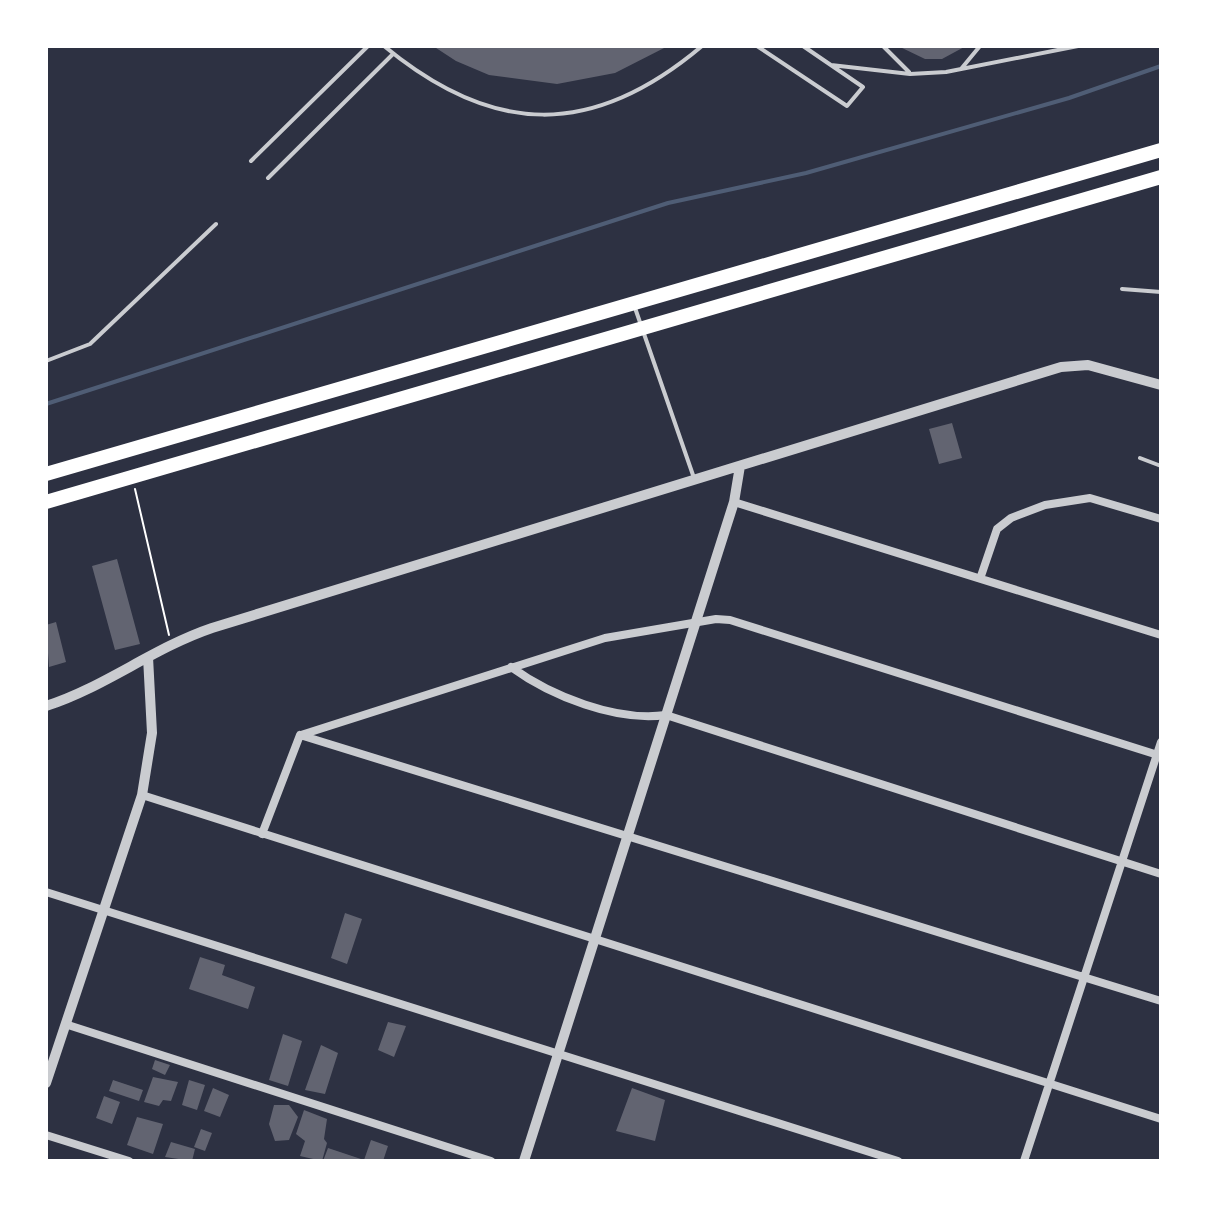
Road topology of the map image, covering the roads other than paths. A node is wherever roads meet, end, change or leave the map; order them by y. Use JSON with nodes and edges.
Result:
{"nodes":[{"id":1,"x":368,"y":46,"type":"edge"},
{"id":2,"x":384,"y":46,"type":"edge"},
{"id":3,"x":702,"y":46,"type":"edge"},
{"id":4,"x":757,"y":46,"type":"edge"},
{"id":5,"x":803,"y":46,"type":"edge"},
{"id":6,"x":883,"y":46,"type":"edge"},
{"id":7,"x":980,"y":46,"type":"edge"},
{"id":8,"x":1078,"y":46,"type":"edge"},
{"id":9,"x":1067,"y":48,"type":"edge"},
{"id":10,"x":393,"y":54,"type":"junction"},
{"id":11,"x":831,"y":65,"type":"junction"},
{"id":12,"x":960,"y":70,"type":"junction"},
{"id":13,"x":910,"y":74,"type":"junction"},
{"id":14,"x":1161,"y":150,"type":"edge"},
{"id":15,"x":251,"y":161,"type":"dead end"},
{"id":16,"x":1161,"y":177,"type":"edge"},
{"id":17,"x":268,"y":178,"type":"dead end"},
{"id":18,"x":216,"y":224,"type":"dead end"},
{"id":19,"x":1122,"y":289,"type":"dead end"},
{"id":20,"x":1161,"y":292,"type":"edge"},
{"id":21,"x":633,"y":303,"type":"junction"},
{"id":22,"x":642,"y":327,"type":"junction"},
{"id":23,"x":46,"y":361,"type":"edge"},
{"id":24,"x":1161,"y":385,"type":"edge"},
{"id":25,"x":1140,"y":458,"type":"dead end"},
{"id":26,"x":740,"y":466,"type":"junction"},
{"id":27,"x":1161,"y":466,"type":"edge"},
{"id":28,"x":46,"y":474,"type":"edge"},
{"id":29,"x":695,"y":480,"type":"junction"},
{"id":30,"x":46,"y":502,"type":"edge"},
{"id":31,"x":734,"y":502,"type":"junction"},
{"id":32,"x":1161,"y":519,"type":"edge"},
{"id":33,"x":981,"y":576,"type":"junction"},
{"id":34,"x":694,"y":621,"type":"junction"},
{"id":35,"x":1161,"y":635,"type":"edge"},
{"id":36,"x":148,"y":657,"type":"junction"},
{"id":37,"x":511,"y":667,"type":"junction"},
{"id":38,"x":46,"y":706,"type":"edge"},
{"id":39,"x":666,"y":715,"type":"junction"},
{"id":40,"x":300,"y":735,"type":"junction"},
{"id":41,"x":1161,"y":742,"type":"edge"},
{"id":42,"x":1159,"y":755,"type":"edge"},
{"id":43,"x":142,"y":795,"type":"junction"},
{"id":44,"x":262,"y":834,"type":"junction"},
{"id":45,"x":630,"y":835,"type":"junction"},
{"id":46,"x":1120,"y":861,"type":"junction"},
{"id":47,"x":1161,"y":874,"type":"edge"},
{"id":48,"x":46,"y":892,"type":"edge"},
{"id":49,"x":101,"y":911,"type":"junction"},
{"id":50,"x":595,"y":942,"type":"junction"},
{"id":51,"x":1083,"y":977,"type":"junction"},
{"id":52,"x":1161,"y":1001,"type":"edge"},
{"id":53,"x":65,"y":1024,"type":"junction"},
{"id":54,"x":558,"y":1052,"type":"junction"},
{"id":55,"x":47,"y":1078,"type":"edge"},
{"id":56,"x":1050,"y":1084,"type":"junction"},
{"id":57,"x":1161,"y":1119,"type":"edge"},
{"id":58,"x":46,"y":1135,"type":"edge"},
{"id":59,"x":129,"y":1161,"type":"edge"},
{"id":60,"x":491,"y":1161,"type":"edge"},
{"id":61,"x":524,"y":1161,"type":"edge"},
{"id":62,"x":898,"y":1161,"type":"edge"},
{"id":63,"x":1024,"y":1161,"type":"edge"}],
"edges":[{"from":1,"to":15,"type":"lane"},
{"from":2,"to":10,"type":"lane"},
{"from":3,"to":10,"type":"lane"},
{"from":4,"to":11,"type":"lane"},
{"from":5,"to":11,"type":"lane"},
{"from":6,"to":13,"type":"lane"},
{"from":7,"to":12,"type":"lane"},
{"from":8,"to":9,"type":"lane"},
{"from":9,"to":12,"type":"lane"},
{"from":10,"to":17,"type":"lane"},
{"from":11,"to":13,"type":"lane"},
{"from":12,"to":13,"type":"lane"},
{"from":14,"to":21,"type":"highway"},
{"from":16,"to":22,"type":"highway"},
{"from":18,"to":23,"type":"lane"},
{"from":19,"to":20,"type":"lane"},
{"from":21,"to":22,"type":"lane"},
{"from":21,"to":28,"type":"highway"},
{"from":22,"to":29,"type":"lane"},
{"from":22,"to":30,"type":"highway"},
{"from":24,"to":26,"type":"street"},
{"from":25,"to":27,"type":"lane"},
{"from":26,"to":29,"type":"street"},
{"from":26,"to":31,"type":"street"},
{"from":29,"to":36,"type":"street"},
{"from":31,"to":33,"type":"street"},
{"from":31,"to":34,"type":"street"},
{"from":32,"to":33,"type":"street"},
{"from":33,"to":35,"type":"street"},
{"from":34,"to":37,"type":"street"},
{"from":34,"to":39,"type":"street"},
{"from":34,"to":42,"type":"street"},
{"from":36,"to":38,"type":"street"},
{"from":36,"to":43,"type":"street"},
{"from":37,"to":39,"type":"street"},
{"from":37,"to":40,"type":"street"},
{"from":39,"to":45,"type":"street"},
{"from":39,"to":46,"type":"street"},
{"from":40,"to":44,"type":"street"},
{"from":40,"to":45,"type":"street"},
{"from":41,"to":42,"type":"street"},
{"from":42,"to":46,"type":"street"},
{"from":43,"to":44,"type":"street"},
{"from":43,"to":49,"type":"street"},
{"from":44,"to":50,"type":"street"},
{"from":45,"to":50,"type":"street"},
{"from":45,"to":51,"type":"street"},
{"from":46,"to":47,"type":"street"},
{"from":46,"to":51,"type":"street"},
{"from":48,"to":49,"type":"street"},
{"from":49,"to":53,"type":"street"},
{"from":49,"to":54,"type":"street"},
{"from":50,"to":54,"type":"street"},
{"from":50,"to":56,"type":"street"},
{"from":51,"to":52,"type":"street"},
{"from":51,"to":56,"type":"street"},
{"from":53,"to":55,"type":"street"},
{"from":53,"to":60,"type":"street"},
{"from":54,"to":61,"type":"street"},
{"from":54,"to":62,"type":"street"},
{"from":56,"to":57,"type":"street"},
{"from":56,"to":63,"type":"street"},
{"from":58,"to":59,"type":"street"}]}
